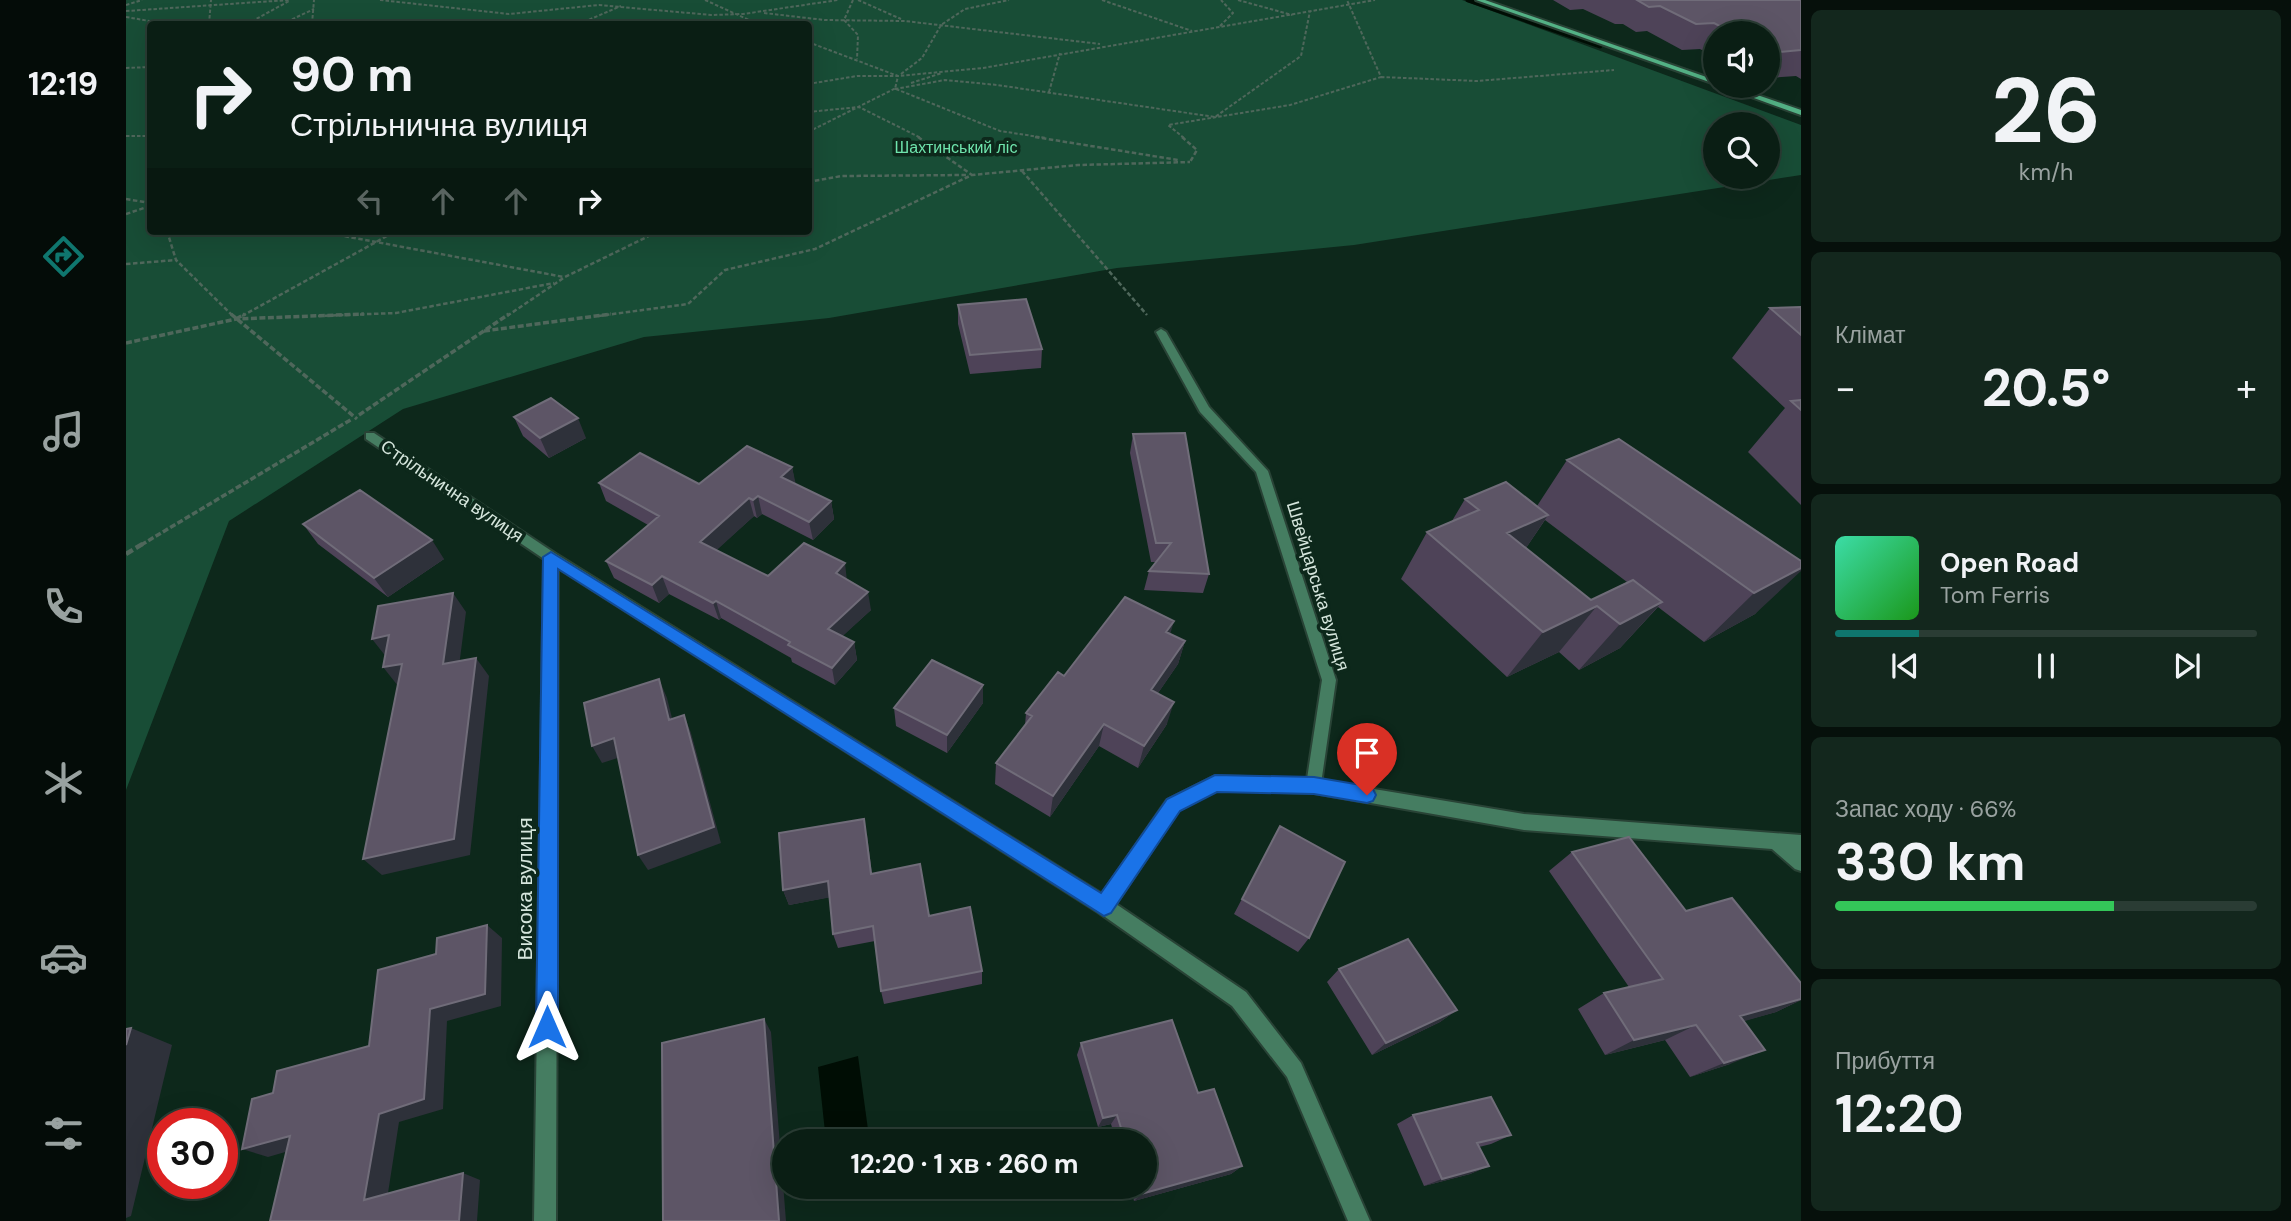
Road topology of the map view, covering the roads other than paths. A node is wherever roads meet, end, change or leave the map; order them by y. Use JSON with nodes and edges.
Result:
{"nodes":[{"id":1,"x":1479,"y":0,"type":"edge"},
{"id":2,"x":1703,"y":78,"type":"edge"},
{"id":3,"x":1759,"y":98,"type":"edge"},
{"id":4,"x":1801,"y":113,"type":"edge"},
{"id":5,"x":1161,"y":332,"type":"road end"},
{"id":6,"x":370,"y":436,"type":"road end"},
{"id":7,"x":551,"y":557,"type":"junction"},
{"id":8,"x":1314,"y":786,"type":"junction"},
{"id":9,"x":1776,"y":841,"type":"junction"},
{"id":10,"x":1801,"y":843,"type":"edge"},
{"id":11,"x":1801,"y":863,"type":"edge"},
{"id":12,"x":1104,"y":906,"type":"junction"},
{"id":13,"x":545,"y":1221,"type":"edge"},
{"id":14,"x":1359,"y":1221,"type":"edge"}],
"edges":[{"from":1,"to":2,"type":"street"},
{"from":3,"to":4,"type":"street"},
{"from":5,"to":8,"type":"street","name":"Швейцарська вулиця"},
{"from":6,"to":7,"type":"street","name":"Стрільнична вулиця"},
{"from":7,"to":12,"type":"street","name":"Стрільнична вулиця"},
{"from":7,"to":13,"type":"street","name":"Висока вулиця"},
{"from":8,"to":9,"type":"street"},
{"from":8,"to":12,"type":"street"},
{"from":9,"to":10,"type":"street"},
{"from":9,"to":11,"type":"street"},
{"from":12,"to":14,"type":"street","name":"Стрільнична вулиця"}]}
